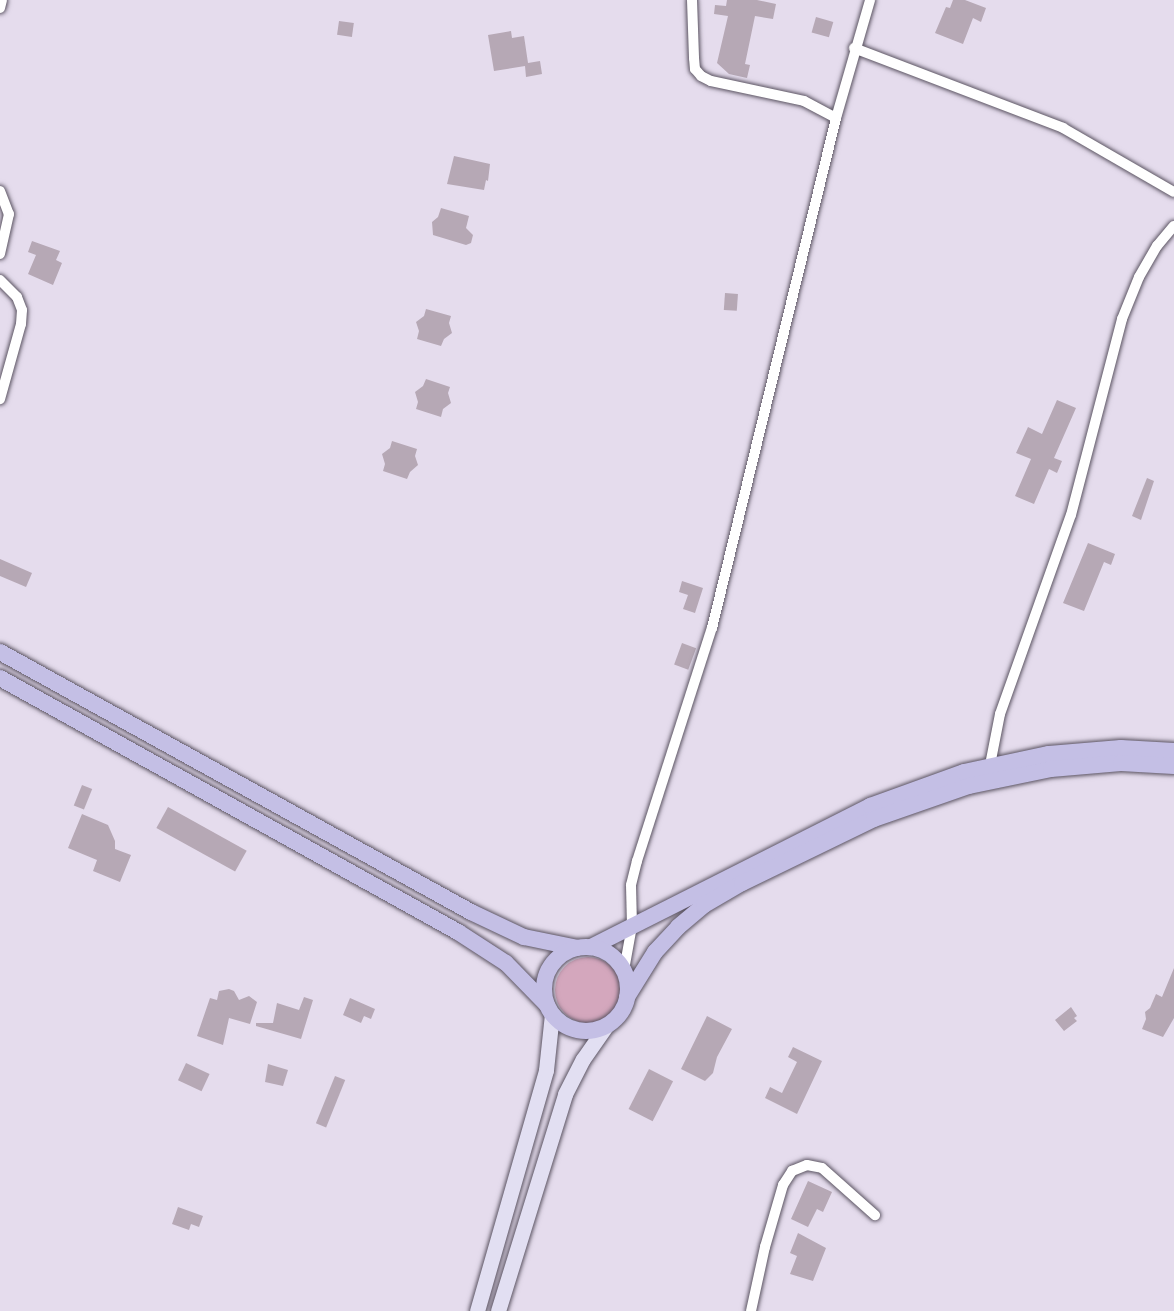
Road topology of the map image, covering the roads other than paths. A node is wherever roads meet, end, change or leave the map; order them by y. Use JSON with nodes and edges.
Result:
{"nodes":[{"id":1,"x":2,"y":0,"type":"edge"},
{"id":2,"x":692,"y":0,"type":"edge"},
{"id":3,"x":870,"y":0,"type":"edge"},
{"id":4,"x":0,"y":8,"type":"edge"},
{"id":5,"x":854,"y":48,"type":"junction"},
{"id":6,"x":836,"y":118,"type":"junction"},
{"id":7,"x":0,"y":191,"type":"edge"},
{"id":8,"x":1174,"y":192,"type":"edge"},
{"id":9,"x":1174,"y":226,"type":"edge"},
{"id":10,"x":0,"y":254,"type":"edge"},
{"id":11,"x":0,"y":279,"type":"edge"},
{"id":12,"x":0,"y":399,"type":"edge"},
{"id":13,"x":0,"y":652,"type":"edge"},
{"id":14,"x":0,"y":678,"type":"edge"},
{"id":15,"x":1174,"y":751,"type":"edge"},
{"id":16,"x":990,"y":765,"type":"junction"},
{"id":17,"x":1174,"y":766,"type":"edge"},
{"id":18,"x":632,"y":926,"type":"junction"},
{"id":19,"x":584,"y":947,"type":"junction"},
{"id":20,"x":624,"y":970,"type":"junction"},
{"id":21,"x":627,"y":997,"type":"junction"},
{"id":22,"x":550,"y":1010,"type":"junction"},
{"id":23,"x":606,"y":1026,"type":"junction"},
{"id":24,"x":875,"y":1215,"type":"dead end"},
{"id":25,"x":477,"y":1311,"type":"edge"},
{"id":26,"x":498,"y":1311,"type":"edge"},
{"id":27,"x":751,"y":1311,"type":"edge"}],
"edges":[{"from":1,"to":4,"type":"street"},
{"from":2,"to":6,"type":"street"},
{"from":3,"to":5,"type":"street"},
{"from":5,"to":6,"type":"street"},
{"from":5,"to":8,"type":"street"},
{"from":6,"to":18,"type":"street"},
{"from":7,"to":10,"type":"street"},
{"from":9,"to":16,"type":"street"},
{"from":11,"to":12,"type":"street"},
{"from":13,"to":19,"type":"main road"},
{"from":14,"to":22,"type":"main road"},
{"from":15,"to":16,"type":"main road"},
{"from":16,"to":18,"type":"main road"},
{"from":17,"to":21,"type":"main road"},
{"from":18,"to":19,"type":"main road"},
{"from":18,"to":20,"type":"street"},
{"from":19,"to":20,"type":"main road"},
{"from":19,"to":22,"type":"main road"},
{"from":20,"to":21,"type":"main road"},
{"from":21,"to":23,"type":"main road"},
{"from":22,"to":23,"type":"main road"},
{"from":22,"to":25,"type":"main road"},
{"from":23,"to":26,"type":"main road"},
{"from":24,"to":27,"type":"street"}]}
